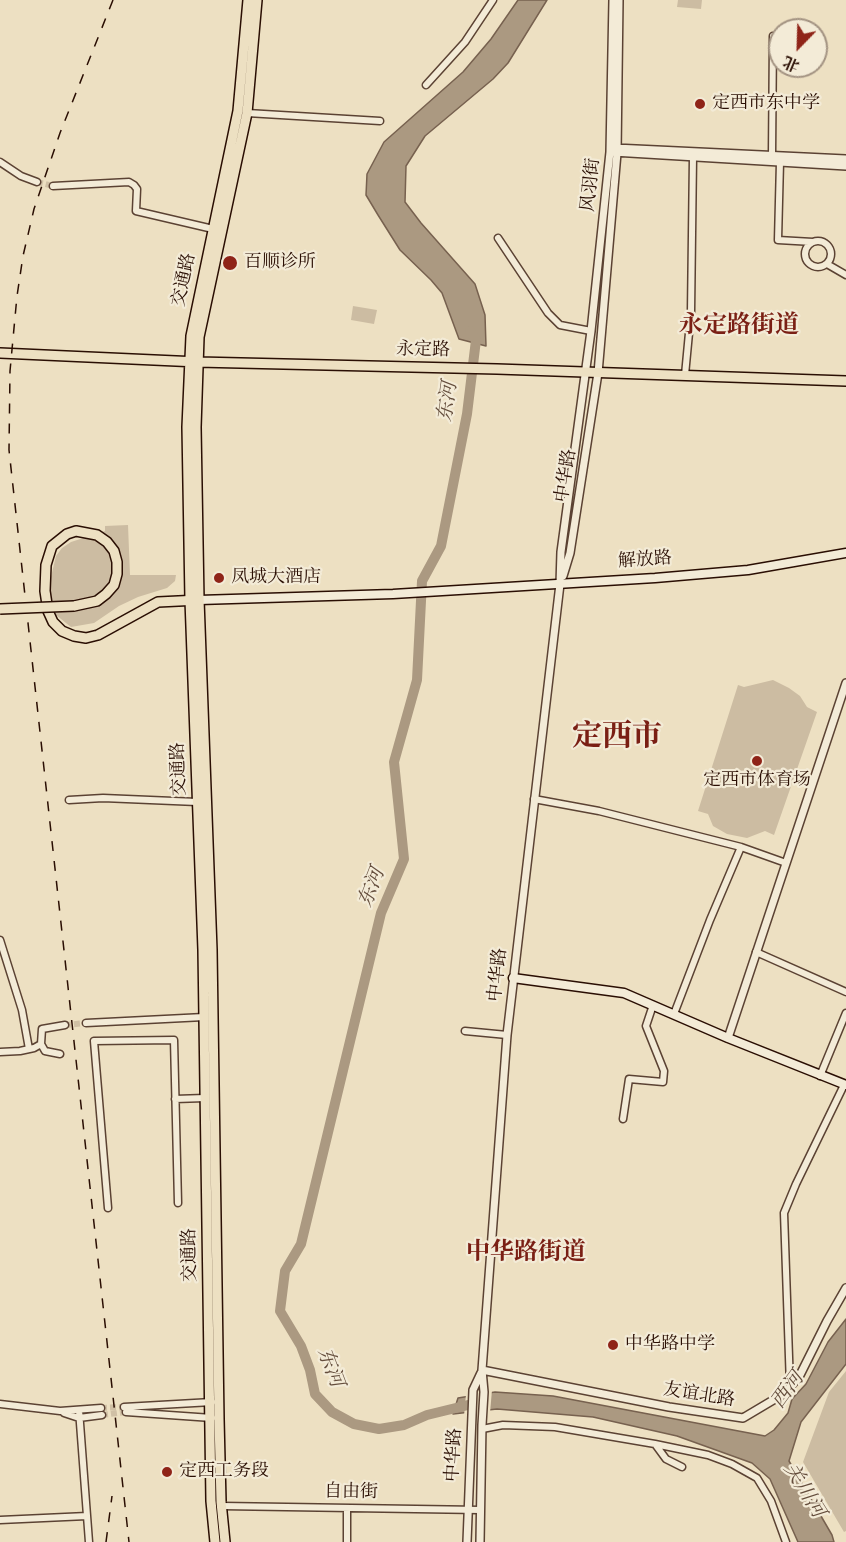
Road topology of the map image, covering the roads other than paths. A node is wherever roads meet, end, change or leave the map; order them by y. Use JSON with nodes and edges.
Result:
{"nodes":[{"id":1,"x":248,"y":0,"type":"edge"},
{"id":2,"x":257,"y":0,"type":"edge"},
{"id":3,"x":493,"y":0,"type":"edge"},
{"id":4,"x":613,"y":0,"type":"edge"},
{"id":5,"x":619,"y":0,"type":"edge"},
{"id":6,"x":773,"y":78,"type":"edge"},
{"id":7,"x":426,"y":85,"type":"dead end"},
{"id":8,"x":247,"y":113,"type":"junction"},
{"id":9,"x":380,"y":121,"type":"dead end"},
{"id":10,"x":614,"y":150,"type":"junction"},
{"id":11,"x":772,"y":155,"type":"junction"},
{"id":12,"x":693,"y":157,"type":"junction"},
{"id":13,"x":846,"y":159,"type":"edge"},
{"id":14,"x":0,"y":162,"type":"edge"},
{"id":15,"x":780,"y":162,"type":"junction"},
{"id":16,"x":846,"y":166,"type":"edge"},
{"id":17,"x":37,"y":182,"type":"tunnel mouth"},
{"id":18,"x":53,"y":186,"type":"tunnel mouth"},
{"id":19,"x":213,"y":229,"type":"junction"},
{"id":20,"x":498,"y":238,"type":"dead end"},
{"id":21,"x":813,"y":242,"type":"junction"},
{"id":22,"x":827,"y":264,"type":"junction"},
{"id":23,"x":846,"y":275,"type":"edge"},
{"id":24,"x":591,"y":331,"type":"junction"},
{"id":25,"x":0,"y":353,"type":"edge"},
{"id":26,"x":194,"y":362,"type":"junction"},
{"id":27,"x":585,"y":372,"type":"junction"},
{"id":28,"x":598,"y":373,"type":"junction"},
{"id":29,"x":685,"y":375,"type":"junction"},
{"id":30,"x":846,"y":381,"type":"edge"},
{"id":31,"x":846,"y":553,"type":"edge"},
{"id":32,"x":560,"y":584,"type":"junction"},
{"id":33,"x":195,"y":600,"type":"junction"},
{"id":34,"x":0,"y":609,"type":"edge"},
{"id":35,"x":846,"y":683,"type":"edge"},
{"id":36,"x":534,"y":799,"type":"junction"},
{"id":37,"x":69,"y":800,"type":"dead end"},
{"id":38,"x":197,"y":802,"type":"junction"},
{"id":39,"x":741,"y":848,"type":"junction"},
{"id":40,"x":786,"y":863,"type":"junction"},
{"id":41,"x":0,"y":940,"type":"edge"},
{"id":42,"x":756,"y":952,"type":"junction"},
{"id":43,"x":513,"y":978,"type":"junction"},
{"id":44,"x":846,"y":992,"type":"edge"},
{"id":45,"x":653,"y":1005,"type":"junction"},
{"id":46,"x":846,"y":1013,"type":"edge"},
{"id":47,"x":674,"y":1014,"type":"junction"},
{"id":48,"x":204,"y":1017,"type":"junction"},
{"id":49,"x":86,"y":1023,"type":"tunnel mouth"},
{"id":50,"x":65,"y":1025,"type":"tunnel mouth"},
{"id":51,"x":465,"y":1031,"type":"dead end"},
{"id":52,"x":507,"y":1035,"type":"junction"},
{"id":53,"x":728,"y":1038,"type":"junction"},
{"id":54,"x":41,"y":1044,"type":"junction"},
{"id":55,"x":29,"y":1049,"type":"junction"},
{"id":56,"x":0,"y":1052,"type":"edge"},
{"id":57,"x":60,"y":1054,"type":"dead end"},
{"id":58,"x":820,"y":1076,"type":"junction"},
{"id":59,"x":845,"y":1085,"type":"edge"},
{"id":60,"x":205,"y":1098,"type":"junction"},
{"id":61,"x":175,"y":1099,"type":"junction"},
{"id":62,"x":623,"y":1119,"type":"dead end"},
{"id":63,"x":178,"y":1203,"type":"dead end"},
{"id":64,"x":108,"y":1208,"type":"dead end"},
{"id":65,"x":846,"y":1288,"type":"edge"},
{"id":66,"x":482,"y":1370,"type":"junction"},
{"id":67,"x":790,"y":1386,"type":"junction"},
{"id":68,"x":215,"y":1402,"type":"junction"},
{"id":69,"x":0,"y":1404,"type":"edge"},
{"id":70,"x":79,"y":1410,"type":"junction"},
{"id":71,"x":60,"y":1411,"type":"junction"},
{"id":72,"x":79,"y":1418,"type":"junction"},
{"id":73,"x":215,"y":1418,"type":"junction"},
{"id":74,"x":482,"y":1427,"type":"junction"},
{"id":75,"x":654,"y":1444,"type":"junction"},
{"id":76,"x":682,"y":1467,"type":"dead end"},
{"id":77,"x":222,"y":1506,"type":"junction"},
{"id":78,"x":347,"y":1508,"type":"junction"},
{"id":79,"x":467,"y":1509,"type":"junction"},
{"id":80,"x":480,"y":1510,"type":"junction"},
{"id":81,"x":87,"y":1516,"type":"junction"},
{"id":82,"x":0,"y":1520,"type":"edge"},
{"id":83,"x":89,"y":1542,"type":"edge"},
{"id":84,"x":215,"y":1542,"type":"edge"},
{"id":85,"x":225,"y":1542,"type":"edge"},
{"id":86,"x":347,"y":1542,"type":"edge"},
{"id":87,"x":467,"y":1542,"type":"edge"},
{"id":88,"x":480,"y":1542,"type":"edge"},
{"id":89,"x":786,"y":1542,"type":"edge"}],
"edges":[{"from":1,"to":19,"type":"main road","name":"交通路"},
{"from":2,"to":8,"type":"main road","name":"交通路"},
{"from":3,"to":7,"type":"street"},
{"from":4,"to":10,"type":"street","name":"风羽街"},
{"from":5,"to":10,"type":"street","name":"风羽街"},
{"from":6,"to":11,"type":"street"},
{"from":8,"to":9,"type":"street"},
{"from":8,"to":26,"type":"main road","name":"交通路"},
{"from":10,"to":11,"type":"street"},
{"from":10,"to":12,"type":"street"},
{"from":10,"to":24,"type":"street","name":"风羽街"},
{"from":10,"to":28,"type":"street","name":"风羽街"},
{"from":11,"to":13,"type":"street"},
{"from":12,"to":15,"type":"street"},
{"from":12,"to":29,"type":"street"},
{"from":14,"to":17,"type":"street"},
{"from":15,"to":16,"type":"street"},
{"from":15,"to":21,"type":"street"},
{"from":18,"to":19,"type":"street"},
{"from":19,"to":26,"type":"main road","name":"交通路"},
{"from":20,"to":24,"type":"street"},
{"from":21,"to":22,"type":"street"},
{"from":21,"to":22,"type":"street"},
{"from":22,"to":23,"type":"street"},
{"from":24,"to":27,"type":"street","name":"风羽街"},
{"from":25,"to":26,"type":"main road","name":"永定路"},
{"from":26,"to":27,"type":"main road","name":"永定路"},
{"from":26,"to":33,"type":"main road","name":"交通路"},
{"from":27,"to":28,"type":"main road","name":"永定路"},
{"from":27,"to":32,"type":"street","name":"中华路"},
{"from":28,"to":29,"type":"main road","name":"永定路"},
{"from":28,"to":32,"type":"street","name":"中华路"},
{"from":29,"to":30,"type":"main road","name":"永定路"},
{"from":31,"to":32,"type":"main road","name":"解放路"},
{"from":32,"to":33,"type":"main road","name":"解放路"},
{"from":32,"to":36,"type":"street","name":"中华路"},
{"from":33,"to":34,"type":"main road","bridge":true},
{"from":33,"to":38,"type":"main road","name":"交通路"},
{"from":33,"to":68,"type":"main road","name":"交通路"},
{"from":35,"to":40,"type":"street"},
{"from":36,"to":39,"type":"street"},
{"from":36,"to":43,"type":"street","name":"中华路"},
{"from":37,"to":38,"type":"street"},
{"from":38,"to":48,"type":"main road","name":"交通路"},
{"from":39,"to":40,"type":"street"},
{"from":39,"to":47,"type":"street"},
{"from":40,"to":42,"type":"street"},
{"from":41,"to":55,"type":"street"},
{"from":42,"to":44,"type":"street"},
{"from":42,"to":53,"type":"street"},
{"from":43,"to":45,"type":"main road"},
{"from":43,"to":52,"type":"street","name":"中华路"},
{"from":45,"to":47,"type":"main road"},
{"from":45,"to":62,"type":"street"},
{"from":46,"to":58,"type":"street"},
{"from":47,"to":53,"type":"main road"},
{"from":48,"to":49,"type":"street"},
{"from":48,"to":60,"type":"main road","name":"交通路"},
{"from":50,"to":54,"type":"street"},
{"from":51,"to":52,"type":"street"},
{"from":52,"to":66,"type":"street","name":"中华路"},
{"from":53,"to":58,"type":"main road"},
{"from":54,"to":55,"type":"street"},
{"from":54,"to":57,"type":"street"},
{"from":55,"to":56,"type":"street"},
{"from":58,"to":59,"type":"main road"},
{"from":59,"to":67,"type":"street"},
{"from":60,"to":61,"type":"street"},
{"from":60,"to":68,"type":"main road","name":"交通路"},
{"from":61,"to":63,"type":"street"},
{"from":61,"to":64,"type":"street"},
{"from":65,"to":67,"type":"street","name":"友谊北路"},
{"from":66,"to":67,"type":"street","name":"友谊北路"},
{"from":66,"to":74,"type":"street","name":"中华路"},
{"from":66,"to":79,"type":"street","name":"中华路"},
{"from":68,"to":73,"type":"main road","name":"交通路"},
{"from":68,"to":73,"type":"street"},
{"from":69,"to":71,"type":"street"},
{"from":70,"to":71,"type":"street"},
{"from":70,"to":72,"type":"street"},
{"from":70,"to":72,"type":"street"},
{"from":71,"to":72,"type":"street"},
{"from":72,"to":81,"type":"street"},
{"from":73,"to":77,"type":"main road","name":"交通路"},
{"from":73,"to":84,"type":"main road","name":"交通路"},
{"from":74,"to":75,"type":"street"},
{"from":74,"to":80,"type":"street","name":"中华路"},
{"from":75,"to":76,"type":"street"},
{"from":75,"to":89,"type":"street"},
{"from":77,"to":78,"type":"street","name":"自由街"},
{"from":77,"to":85,"type":"main road","name":"交通路"},
{"from":78,"to":79,"type":"street","name":"自由街"},
{"from":78,"to":86,"type":"street"},
{"from":79,"to":80,"type":"street","name":"自由街"},
{"from":79,"to":87,"type":"street","name":"中华路"},
{"from":80,"to":88,"type":"street","name":"中华路"},
{"from":81,"to":82,"type":"street"},
{"from":81,"to":83,"type":"street"}]}
